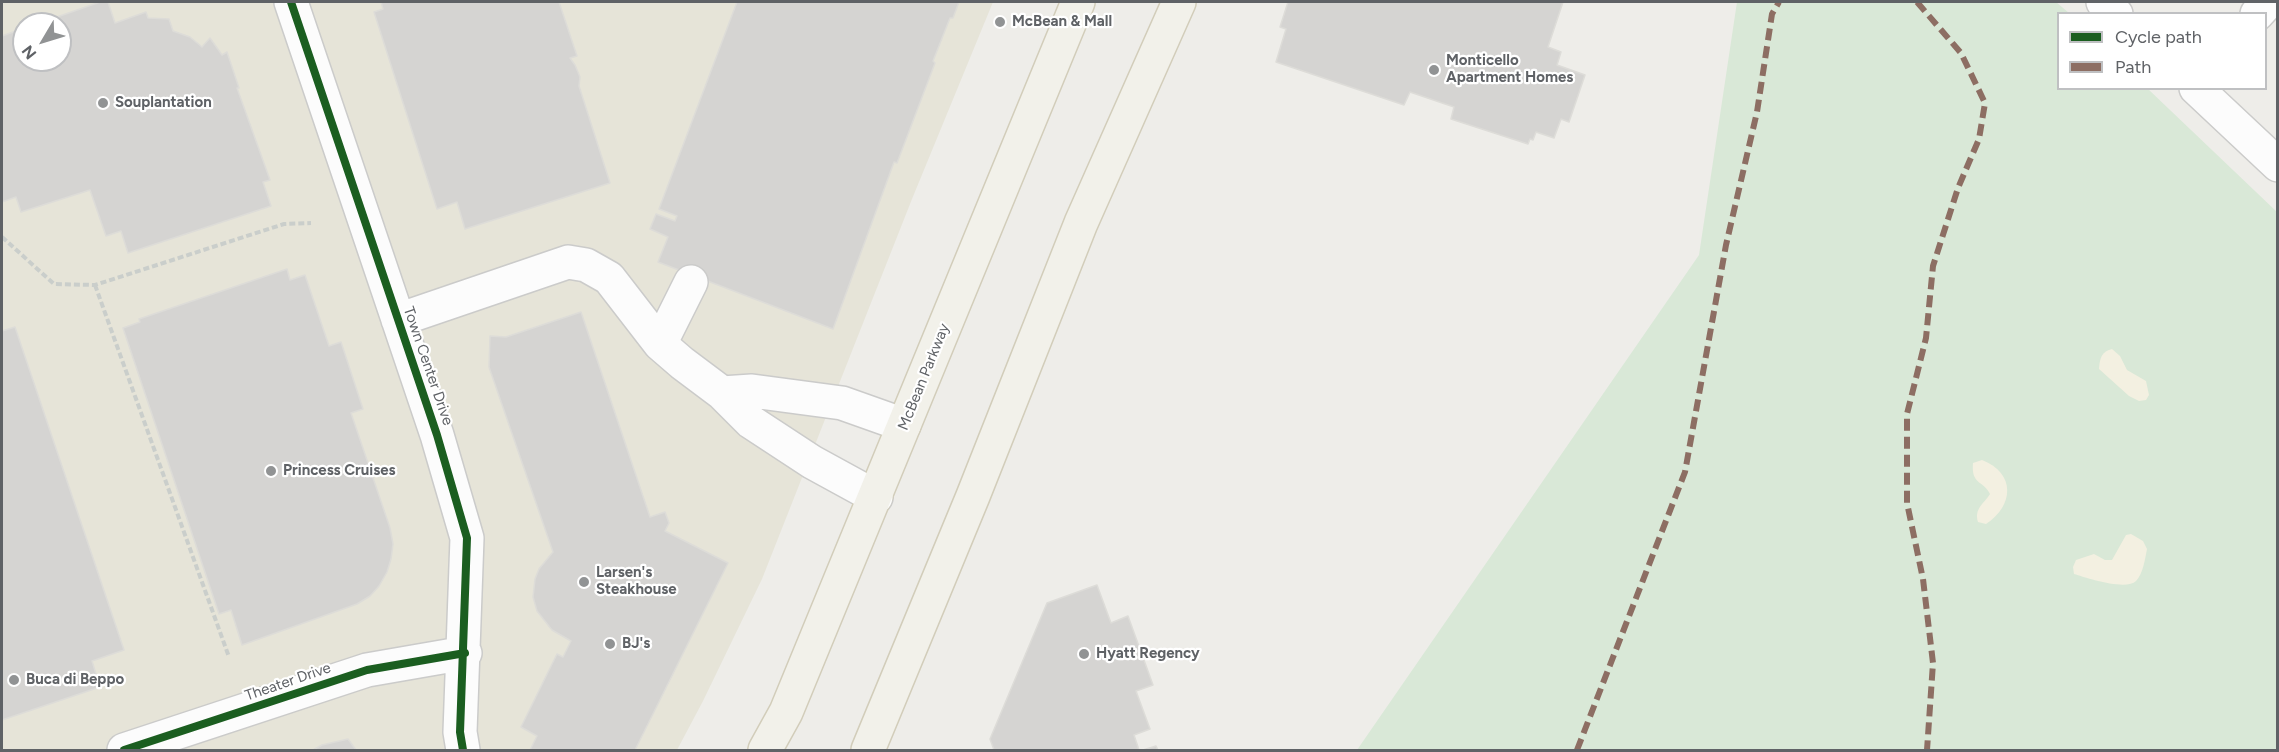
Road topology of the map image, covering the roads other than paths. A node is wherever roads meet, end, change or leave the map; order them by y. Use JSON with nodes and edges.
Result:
{"nodes":[{"id":1,"x":291,"y":2,"type":"edge"},
{"id":2,"x":1078,"y":2,"type":"edge"},
{"id":3,"x":1179,"y":2,"type":"edge"},
{"id":4,"x":2198,"y":90,"type":"edge"},
{"id":5,"x":2277,"y":165,"type":"edge"},
{"id":6,"x":691,"y":282,"type":"dead end"},
{"id":7,"x":398,"y":320,"type":"junction"},
{"id":8,"x":660,"y":344,"type":"junction"},
{"id":9,"x":722,"y":393,"type":"junction"},
{"id":10,"x":904,"y":425,"type":"junction"},
{"id":11,"x":876,"y":497,"type":"junction"},
{"id":12,"x":465,"y":653,"type":"junction"},
{"id":13,"x":124,"y":750,"type":"edge"},
{"id":14,"x":463,"y":750,"type":"edge"},
{"id":15,"x":765,"y":750,"type":"edge"},
{"id":16,"x":868,"y":750,"type":"edge"}],
"edges":[{"from":1,"to":7,"type":"street","name":"Town Center Drive"},
{"from":2,"to":10,"type":"main road","name":"McBean Parkway"},
{"from":3,"to":16,"type":"main road"},
{"from":4,"to":5,"type":"street"},
{"from":6,"to":8,"type":"street"},
{"from":7,"to":8,"type":"street"},
{"from":7,"to":12,"type":"street","name":"Town Center Drive"},
{"from":8,"to":9,"type":"street"},
{"from":9,"to":10,"type":"street"},
{"from":9,"to":11,"type":"street"},
{"from":10,"to":11,"type":"main road","name":"McBean Parkway"},
{"from":11,"to":15,"type":"main road","name":"McBean Parkway"},
{"from":12,"to":13,"type":"street","name":"Theater Drive"},
{"from":12,"to":14,"type":"street","name":"Town Center Drive"}]}
